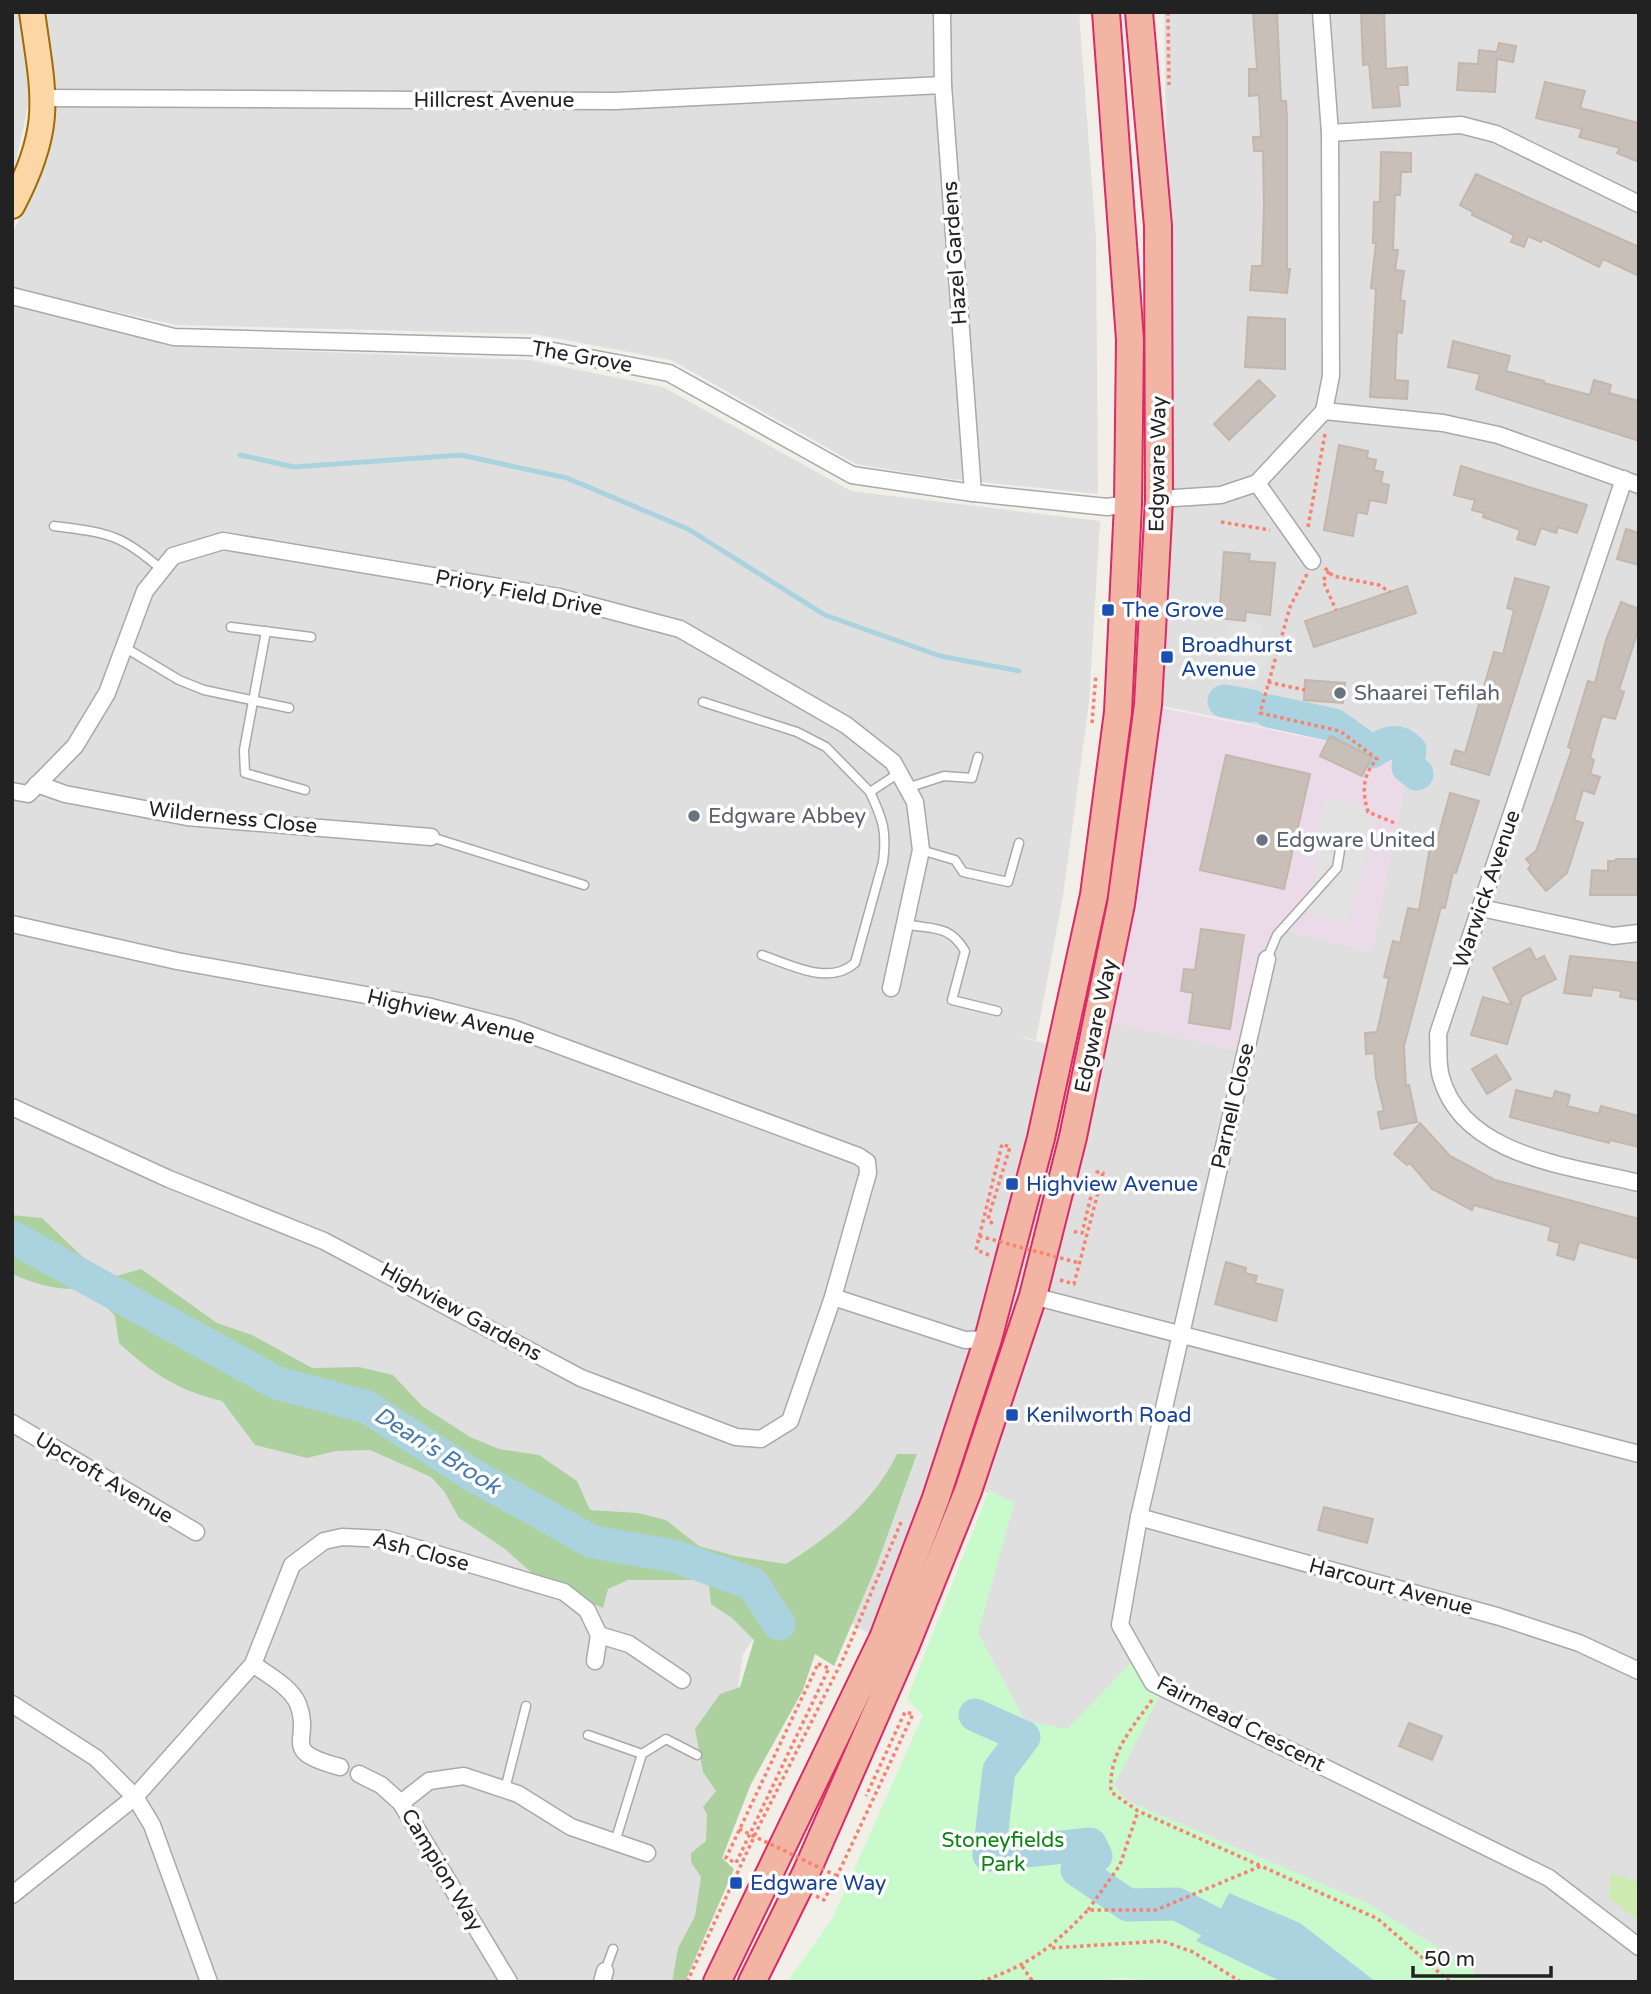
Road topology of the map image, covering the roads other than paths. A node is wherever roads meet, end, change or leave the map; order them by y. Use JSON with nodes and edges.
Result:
{"nodes":[{"id":1,"x":32,"y":12,"type":"edge"},
{"id":2,"x":942,"y":12,"type":"edge"},
{"id":3,"x":1106,"y":12,"type":"edge"},
{"id":4,"x":1139,"y":12,"type":"edge"},
{"id":5,"x":1321,"y":12,"type":"edge"},
{"id":6,"x":943,"y":85,"type":"junction"},
{"id":7,"x":44,"y":98,"type":"junction"},
{"id":8,"x":1330,"y":132,"type":"junction"},
{"id":9,"x":1639,"y":204,"type":"edge"},
{"id":10,"x":12,"y":206,"type":"edge"},
{"id":11,"x":12,"y":296,"type":"edge"},
{"id":12,"x":1324,"y":411,"type":"junction"},
{"id":13,"x":1631,"y":482,"type":"edge"},
{"id":14,"x":1257,"y":483,"type":"junction"},
{"id":15,"x":973,"y":493,"type":"junction"},
{"id":16,"x":1159,"y":499,"type":"junction"},
{"id":17,"x":1128,"y":505,"type":"junction"},
{"id":18,"x":54,"y":526,"type":"dead end"},
{"id":19,"x":1308,"y":555,"type":"road end"},
{"id":20,"x":162,"y":570,"type":"junction"},
{"id":21,"x":231,"y":626,"type":"dead end"},
{"id":22,"x":266,"y":631,"type":"junction"},
{"id":23,"x":311,"y":637,"type":"dead end"},
{"id":24,"x":124,"y":647,"type":"junction"},
{"id":25,"x":251,"y":700,"type":"junction"},
{"id":26,"x":703,"y":702,"type":"dead end"},
{"id":27,"x":289,"y":708,"type":"dead end"},
{"id":28,"x":978,"y":757,"type":"dead end"},
{"id":29,"x":899,"y":773,"type":"junction"},
{"id":30,"x":37,"y":784,"type":"junction"},
{"id":31,"x":907,"y":788,"type":"junction"},
{"id":32,"x":305,"y":790,"type":"dead end"},
{"id":33,"x":12,"y":791,"type":"edge"},
{"id":34,"x":870,"y":792,"type":"junction"},
{"id":35,"x":431,"y":837,"type":"joint"},
{"id":36,"x":1019,"y":843,"type":"dead end"},
{"id":37,"x":921,"y":850,"type":"junction"},
{"id":38,"x":1340,"y":850,"type":"dead end"},
{"id":39,"x":584,"y":886,"type":"dead end"},
{"id":40,"x":1481,"y":908,"type":"junction"},
{"id":41,"x":12,"y":924,"type":"edge"},
{"id":42,"x":905,"y":924,"type":"junction"},
{"id":43,"x":1639,"y":933,"type":"edge"},
{"id":44,"x":762,"y":955,"type":"dead end"},
{"id":45,"x":1267,"y":959,"type":"joint"},
{"id":46,"x":891,"y":988,"type":"dead end"},
{"id":47,"x":997,"y":1011,"type":"dead end"},
{"id":48,"x":12,"y":1107,"type":"edge"},
{"id":49,"x":1639,"y":1183,"type":"edge"},
{"id":50,"x":1033,"y":1296,"type":"junction"},
{"id":51,"x":833,"y":1297,"type":"junction"},
{"id":52,"x":1180,"y":1335,"type":"junction"},
{"id":53,"x":988,"y":1339,"type":"junction"},
{"id":54,"x":12,"y":1423,"type":"edge"},
{"id":55,"x":1639,"y":1454,"type":"edge"},
{"id":56,"x":1139,"y":1517,"type":"junction"},
{"id":57,"x":196,"y":1532,"type":"dead end"},
{"id":58,"x":599,"y":1635,"type":"junction"},
{"id":59,"x":595,"y":1661,"type":"dead end"},
{"id":60,"x":253,"y":1664,"type":"junction"},
{"id":61,"x":1639,"y":1671,"type":"edge"},
{"id":62,"x":682,"y":1680,"type":"dead end"},
{"id":63,"x":12,"y":1704,"type":"edge"},
{"id":64,"x":526,"y":1706,"type":"dead end"},
{"id":65,"x":588,"y":1735,"type":"dead end"},
{"id":66,"x":642,"y":1754,"type":"junction"},
{"id":67,"x":697,"y":1755,"type":"dead end"},
{"id":68,"x":340,"y":1767,"type":"dead end"},
{"id":69,"x":359,"y":1774,"type":"dead end"},
{"id":70,"x":505,"y":1789,"type":"junction"},
{"id":71,"x":135,"y":1797,"type":"junction"},
{"id":72,"x":401,"y":1803,"type":"junction"},
{"id":73,"x":615,"y":1842,"type":"junction"},
{"id":74,"x":647,"y":1853,"type":"dead end"},
{"id":75,"x":12,"y":1895,"type":"edge"},
{"id":76,"x":1639,"y":1947,"type":"edge"},
{"id":77,"x":613,"y":1949,"type":"dead end"},
{"id":78,"x":604,"y":1976,"type":"edge"},
{"id":79,"x":209,"y":1982,"type":"edge"},
{"id":80,"x":509,"y":1982,"type":"edge"},
{"id":81,"x":717,"y":1982,"type":"edge"},
{"id":82,"x":752,"y":1982,"type":"edge"}],
"edges":[{"from":1,"to":7,"type":"main road"},
{"from":2,"to":6,"type":"street","name":"Hazel Gardens"},
{"from":3,"to":17,"type":"highway","name":"Edgware Way"},
{"from":4,"to":16,"type":"highway","name":"Edgware Way"},
{"from":5,"to":8,"type":"street"},
{"from":6,"to":7,"type":"street","name":"Hillcrest Avenue"},
{"from":6,"to":15,"type":"street","name":"Hazel Gardens"},
{"from":7,"to":10,"type":"main road"},
{"from":8,"to":9,"type":"street"},
{"from":8,"to":12,"type":"street"},
{"from":11,"to":15,"type":"street","name":"The Grove"},
{"from":12,"to":13,"type":"street"},
{"from":12,"to":14,"type":"street"},
{"from":13,"to":40,"type":"street","name":"Warwick Avenue"},
{"from":14,"to":16,"type":"street"},
{"from":14,"to":19,"type":"street"},
{"from":15,"to":17,"type":"street","name":"The Grove"},
{"from":16,"to":50,"type":"highway","name":"Edgware Way"},
{"from":17,"to":53,"type":"highway","name":"Edgware Way"},
{"from":18,"to":20,"type":"lane"},
{"from":20,"to":24,"type":"street","name":"Priory Field Drive"},
{"from":20,"to":29,"type":"street","name":"Priory Field Drive"},
{"from":21,"to":22,"type":"lane"},
{"from":22,"to":23,"type":"lane"},
{"from":22,"to":25,"type":"lane"},
{"from":24,"to":25,"type":"lane"},
{"from":24,"to":30,"type":"street","name":"Priory Field Drive"},
{"from":25,"to":27,"type":"lane"},
{"from":25,"to":32,"type":"lane"},
{"from":26,"to":34,"type":"lane"},
{"from":28,"to":31,"type":"lane"},
{"from":29,"to":31,"type":"street","name":"Priory Field Drive"},
{"from":29,"to":34,"type":"lane"},
{"from":30,"to":33,"type":"street","name":"Priory Field Drive"},
{"from":30,"to":35,"type":"street","name":"Wilderness Close"},
{"from":31,"to":37,"type":"street","name":"Priory Field Drive"},
{"from":34,"to":44,"type":"lane"},
{"from":35,"to":39,"type":"lane"},
{"from":36,"to":37,"type":"lane"},
{"from":37,"to":42,"type":"street","name":"Priory Field Drive"},
{"from":38,"to":45,"type":"lane"},
{"from":40,"to":43,"type":"street"},
{"from":40,"to":49,"type":"street","name":"Warwick Avenue"},
{"from":41,"to":51,"type":"street","name":"Highview Avenue"},
{"from":42,"to":46,"type":"street","name":"Priory Field Drive"},
{"from":42,"to":47,"type":"lane"},
{"from":45,"to":52,"type":"street","name":"Parnell Close"},
{"from":48,"to":51,"type":"street","name":"Highview Gardens"},
{"from":50,"to":52,"type":"street"},
{"from":50,"to":82,"type":"highway","name":"Edgware Way"},
{"from":51,"to":53,"type":"street"},
{"from":52,"to":55,"type":"street"},
{"from":52,"to":56,"type":"street","name":"Fairmead Crescent"},
{"from":53,"to":81,"type":"highway","name":"Edgware Way"},
{"from":54,"to":57,"type":"street","name":"Upcroft Avenue"},
{"from":56,"to":61,"type":"street","name":"Harcourt Avenue"},
{"from":56,"to":76,"type":"street","name":"Fairmead Crescent"},
{"from":58,"to":59,"type":"street"},
{"from":58,"to":60,"type":"street","name":"Ash Close"},
{"from":58,"to":62,"type":"street"},
{"from":60,"to":68,"type":"street"},
{"from":60,"to":71,"type":"street","name":"Ash Close"},
{"from":63,"to":71,"type":"street"},
{"from":64,"to":70,"type":"lane"},
{"from":65,"to":66,"type":"lane"},
{"from":66,"to":67,"type":"lane"},
{"from":66,"to":73,"type":"lane"},
{"from":69,"to":72,"type":"street","name":"Campion Way"},
{"from":70,"to":72,"type":"street"},
{"from":70,"to":73,"type":"street"},
{"from":71,"to":75,"type":"street","name":"Ash Close"},
{"from":71,"to":79,"type":"street"},
{"from":72,"to":80,"type":"street","name":"Campion Way"},
{"from":73,"to":74,"type":"street"},
{"from":77,"to":78,"type":"lane"}]}
